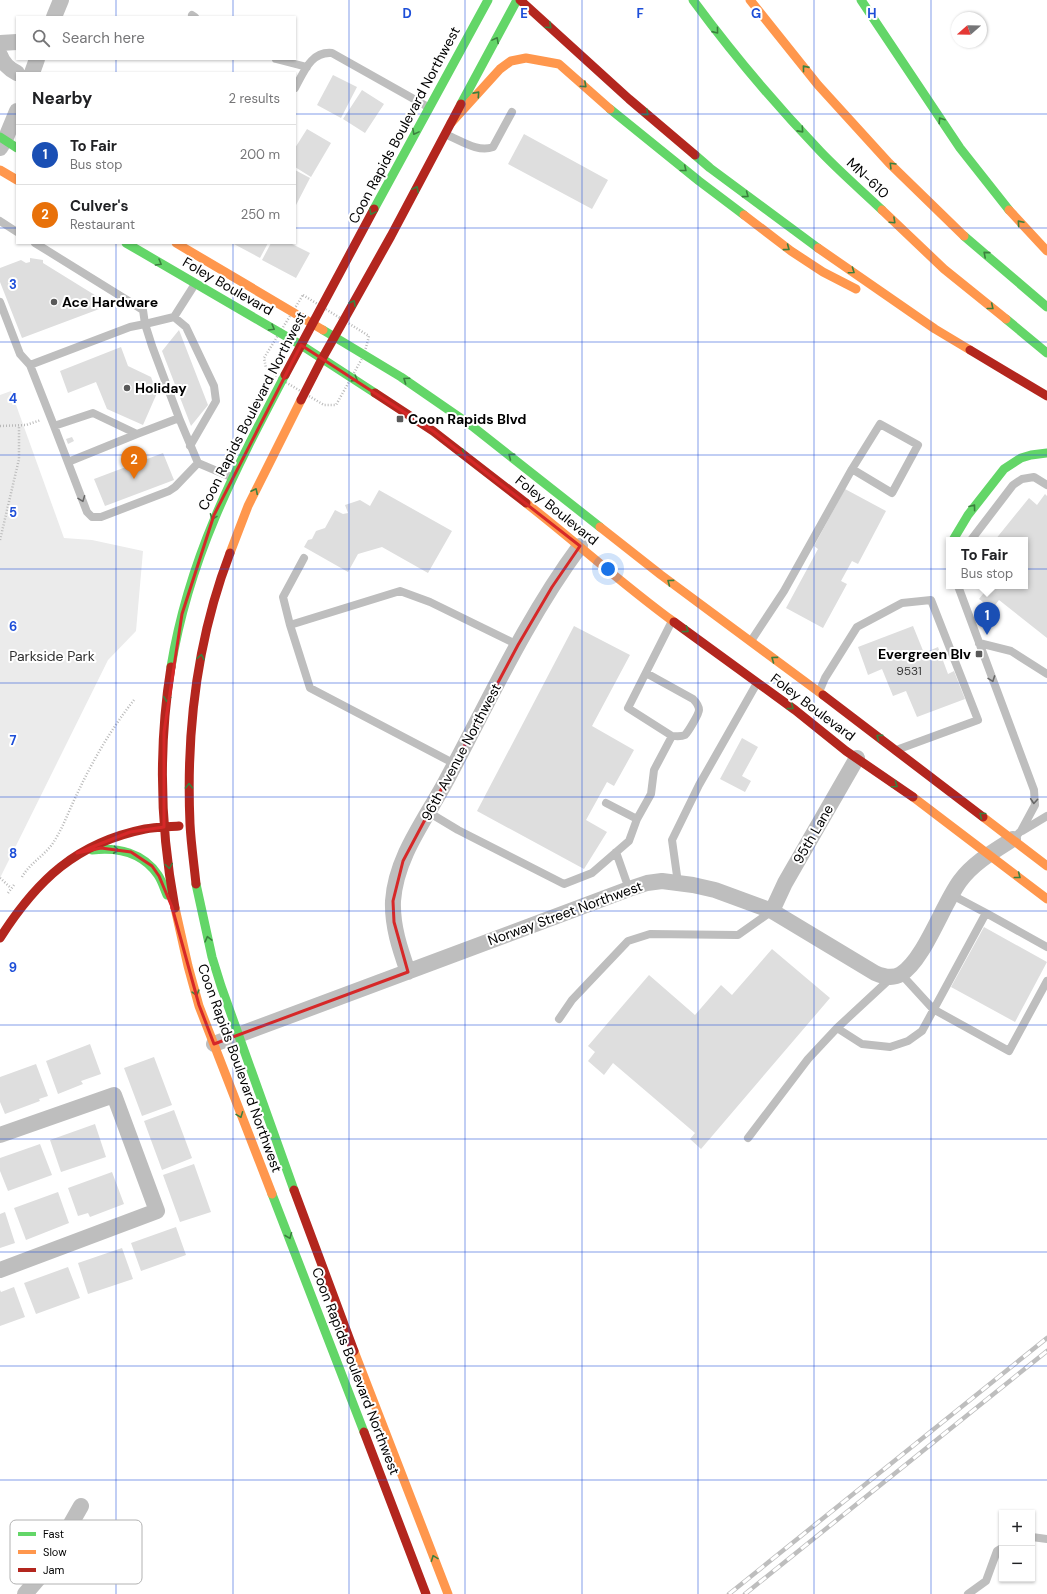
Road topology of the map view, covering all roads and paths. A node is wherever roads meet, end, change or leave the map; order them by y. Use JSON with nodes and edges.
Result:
{"nodes":[{"id":1,"x":61,"y":0,"type":"edge"},
{"id":2,"x":488,"y":0,"type":"edge"},
{"id":3,"x":517,"y":0,"type":"edge"},
{"id":4,"x":520,"y":0,"type":"edge"},
{"id":5,"x":693,"y":0,"type":"edge"},
{"id":6,"x":750,"y":0,"type":"edge"},
{"id":7,"x":861,"y":0,"type":"edge"},
{"id":8,"x":54,"y":16,"type":"edge"},
{"id":9,"x":16,"y":42,"type":"edge"},
{"id":10,"x":0,"y":43,"type":"edge"},
{"id":11,"x":0,"y":55,"type":"edge"},
{"id":12,"x":37,"y":60,"type":"edge"},
{"id":13,"x":280,"y":60,"type":"edge"},
{"id":14,"x":307,"y":67,"type":"junction"},
{"id":15,"x":32,"y":72,"type":"edge"},
{"id":16,"x":16,"y":73,"type":"edge"},
{"id":17,"x":296,"y":86,"type":"edge"},
{"id":18,"x":428,"y":107,"type":"junction"},
{"id":19,"x":512,"y":112,"type":"dead end"},
{"id":20,"x":16,"y":114,"type":"edge"},
{"id":21,"x":451,"y":123,"type":"junction"},
{"id":22,"x":445,"y":134,"type":"junction"},
{"id":23,"x":6,"y":143,"type":"edge"},
{"id":24,"x":0,"y":170,"type":"edge"},
{"id":25,"x":16,"y":179,"type":"edge"},
{"id":26,"x":0,"y":221,"type":"edge"},
{"id":27,"x":16,"y":231,"type":"edge"},
{"id":28,"x":37,"y":244,"type":"edge"},
{"id":29,"x":128,"y":244,"type":"edge"},
{"id":30,"x":187,"y":246,"type":"edge"},
{"id":31,"x":1047,"y":251,"type":"edge"},
{"id":32,"x":195,"y":284,"type":"junction"},
{"id":33,"x":0,"y":302,"type":"edge"},
{"id":34,"x":1047,"y":308,"type":"edge"},
{"id":35,"x":174,"y":317,"type":"junction"},
{"id":36,"x":313,"y":323,"type":"junction"},
{"id":37,"x":145,"y":324,"type":"junction"},
{"id":38,"x":935,"y":329,"type":"junction"},
{"id":39,"x":334,"y":337,"type":"junction"},
{"id":40,"x":301,"y":345,"type":"junction"},
{"id":41,"x":1047,"y":353,"type":"edge"},
{"id":42,"x":322,"y":359,"type":"junction"},
{"id":43,"x":30,"y":365,"type":"junction"},
{"id":44,"x":1047,"y":396,"type":"edge"},
{"id":45,"x":50,"y":417,"type":"junction"},
{"id":46,"x":179,"y":418,"type":"junction"},
{"id":47,"x":0,"y":426,"type":"edge"},
{"id":48,"x":19,"y":426,"type":"junction"},
{"id":49,"x":54,"y":426,"type":"junction"},
{"id":50,"x":138,"y":434,"type":"junction"},
{"id":51,"x":190,"y":446,"type":"junction"},
{"id":52,"x":1047,"y":453,"type":"edge"},
{"id":53,"x":68,"y":462,"type":"junction"},
{"id":54,"x":198,"y":463,"type":"junction"},
{"id":55,"x":852,"y":469,"type":"junction"},
{"id":56,"x":231,"y":477,"type":"junction"},
{"id":57,"x":1047,"y":485,"type":"edge"},
{"id":58,"x":954,"y":537,"type":"edge"},
{"id":59,"x":973,"y":537,"type":"edge"},
{"id":60,"x":0,"y":540,"type":"edge"},
{"id":61,"x":580,"y":546,"type":"junction"},
{"id":62,"x":304,"y":558,"type":"dead end"},
{"id":63,"x":959,"y":589,"type":"edge"},
{"id":64,"x":672,"y":621,"type":"junction"},
{"id":65,"x":290,"y":625,"type":"junction"},
{"id":66,"x":750,"y":642,"type":"junction"},
{"id":67,"x":979,"y":643,"type":"junction"},
{"id":68,"x":518,"y":645,"type":"junction"},
{"id":69,"x":646,"y":673,"type":"junction"},
{"id":70,"x":1047,"y":674,"type":"edge"},
{"id":71,"x":757,"y":682,"type":"junction"},
{"id":72,"x":819,"y":692,"type":"junction"},
{"id":73,"x":134,"y":700,"type":"dead end"},
{"id":74,"x":672,"y":736,"type":"junction"},
{"id":75,"x":897,"y":750,"type":"junction"},
{"id":76,"x":857,"y":758,"type":"junction"},
{"id":77,"x":455,"y":764,"type":"junction"},
{"id":78,"x":606,"y":803,"type":"dead end"},
{"id":79,"x":428,"y":812,"type":"junction"},
{"id":80,"x":1047,"y":816,"type":"edge"},
{"id":81,"x":637,"y":819,"type":"junction"},
{"id":82,"x":190,"y":825,"type":"junction"},
{"id":83,"x":164,"y":827,"type":"junction"},
{"id":84,"x":1017,"y":835,"type":"junction"},
{"id":85,"x":616,"y":852,"type":"junction"},
{"id":86,"x":77,"y":853,"type":"junction"},
{"id":87,"x":988,"y":855,"type":"junction"},
{"id":88,"x":1047,"y":866,"type":"edge"},
{"id":89,"x":0,"y":878,"type":"edge"},
{"id":90,"x":21,"y":879,"type":"dead end"},
{"id":91,"x":16,"y":883,"type":"dead end"},
{"id":92,"x":678,"y":883,"type":"junction"},
{"id":93,"x":11,"y":888,"type":"junction"},
{"id":94,"x":629,"y":889,"type":"junction"},
{"id":95,"x":8,"y":894,"type":"dead end"},
{"id":96,"x":952,"y":895,"type":"junction"},
{"id":97,"x":1047,"y":899,"type":"edge"},
{"id":98,"x":772,"y":911,"type":"junction"},
{"id":99,"x":986,"y":913,"type":"junction"},
{"id":100,"x":0,"y":938,"type":"edge"},
{"id":101,"x":184,"y":944,"type":"junction"},
{"id":102,"x":1047,"y":947,"type":"edge"},
{"id":103,"x":408,"y":972,"type":"junction"},
{"id":104,"x":897,"y":975,"type":"junction"},
{"id":105,"x":1047,"y":981,"type":"edge"},
{"id":106,"x":933,"y":1009,"type":"junction"},
{"id":107,"x":559,"y":1019,"type":"dead end"},
{"id":108,"x":837,"y":1028,"type":"junction"},
{"id":109,"x":239,"y":1036,"type":"junction"},
{"id":110,"x":214,"y":1044,"type":"junction"},
{"id":111,"x":0,"y":1135,"type":"edge"},
{"id":112,"x":748,"y":1138,"type":"dead end"},
{"id":113,"x":0,"y":1270,"type":"edge"},
{"id":114,"x":81,"y":1506,"type":"dead end"},
{"id":115,"x":73,"y":1520,"type":"edge"},
{"id":116,"x":1035,"y":1537,"type":"edge"},
{"id":117,"x":1047,"y":1539,"type":"edge"},
{"id":118,"x":999,"y":1550,"type":"edge"},
{"id":119,"x":34,"y":1584,"type":"edge"},
{"id":120,"x":25,"y":1594,"type":"edge"},
{"id":121,"x":426,"y":1594,"type":"edge"},
{"id":122,"x":448,"y":1594,"type":"edge"},
{"id":123,"x":968,"y":1594,"type":"edge"}],
"edges":[{"from":1,"to":8,"type":"street"},
{"from":2,"to":18,"type":"main road","name":"Coon Rapids Boulevard Northwest"},
{"from":21,"to":3,"type":"main road","name":"Coon Rapids Boulevard Northwest","one_way":true},
{"from":4,"to":38,"type":"main road","one_way":true},
{"from":5,"to":41,"type":"main road","name":"MN-610","one_way":true},
{"from":34,"to":6,"type":"main road","name":"MN-610","one_way":true},
{"from":31,"to":7,"type":"main road","one_way":true},
{"from":9,"to":10,"type":"street"},
{"from":11,"to":16,"type":"street"},
{"from":12,"to":15,"type":"street"},
{"from":13,"to":14,"type":"lane"},
{"from":14,"to":17,"type":"lane"},
{"from":14,"to":18,"type":"lane"},
{"from":18,"to":36,"type":"main road","name":"Coon Rapids Boulevard Northwest","one_way":true},
{"from":19,"to":22,"type":"lane"},
{"from":20,"to":23,"type":"street"},
{"from":21,"to":22,"type":"main road","name":"Coon Rapids Boulevard Northwest"},
{"from":21,"to":38,"type":"main road","one_way":true},
{"from":39,"to":22,"type":"main road","name":"Coon Rapids Boulevard Northwest","one_way":true},
{"from":24,"to":25,"type":"main road"},
{"from":26,"to":27,"type":"lane"},
{"from":28,"to":37,"type":"lane"},
{"from":29,"to":32,"type":"main road","name":"Foley Boulevard","one_way":true},
{"from":30,"to":36,"type":"main road","name":"Foley Boulevard"},
{"from":32,"to":35,"type":"lane"},
{"from":32,"to":40,"type":"main road","name":"Foley Boulevard","one_way":true},
{"from":33,"to":43,"type":"lane"},
{"from":35,"to":37,"type":"lane"},
{"from":35,"to":51,"type":"lane"},
{"from":36,"to":39,"type":"main road","name":"Foley Boulevard"},
{"from":36,"to":40,"type":"main road","name":"Coon Rapids Boulevard Northwest"},
{"from":37,"to":43,"type":"lane"},
{"from":37,"to":46,"type":"lane"},
{"from":38,"to":44,"type":"main road"},
{"from":39,"to":42,"type":"main road","name":"Coon Rapids Boulevard Northwest"},
{"from":66,"to":39,"type":"main road","name":"Foley Boulevard","one_way":true},
{"from":40,"to":42,"type":"main road","name":"Foley Boulevard"},
{"from":40,"to":56,"type":"main road","name":"Coon Rapids Boulevard Northwest"},
{"from":42,"to":61,"type":"main road","name":"Foley Boulevard","one_way":true},
{"from":82,"to":42,"type":"main road","name":"Coon Rapids Boulevard Northwest","one_way":true},
{"from":43,"to":45,"type":"lane"},
{"from":45,"to":48,"type":"path"},
{"from":45,"to":49,"type":"lane"},
{"from":46,"to":50,"type":"lane"},
{"from":46,"to":51,"type":"lane"},
{"from":47,"to":48,"type":"path"},
{"from":48,"to":60,"type":"path"},
{"from":49,"to":50,"type":"lane"},
{"from":49,"to":53,"type":"lane"},
{"from":50,"to":53,"type":"lane"},
{"from":51,"to":54,"type":"lane"},
{"from":58,"to":52,"type":"main road","one_way":true},
{"from":53,"to":54,"type":"lane","one_way":true},
{"from":54,"to":56,"type":"lane"},
{"from":55,"to":55,"type":"lane"},
{"from":55,"to":66,"type":"lane"},
{"from":56,"to":83,"type":"main road","name":"Coon Rapids Boulevard Northwest","one_way":true},
{"from":57,"to":59,"type":"lane"},
{"from":61,"to":64,"type":"main road","name":"Foley Boulevard"},
{"from":61,"to":68,"type":"street","name":"96th Avenue Northwest"},
{"from":62,"to":65,"type":"lane"},
{"from":63,"to":67,"type":"lane"},
{"from":64,"to":69,"type":"lane"},
{"from":64,"to":71,"type":"main road","name":"Foley Boulevard","one_way":true},
{"from":65,"to":68,"type":"lane"},
{"from":65,"to":77,"type":"lane"},
{"from":72,"to":66,"type":"main road","name":"Foley Boulevard","one_way":true},
{"from":67,"to":70,"type":"lane"},
{"from":67,"to":84,"type":"lane","one_way":true},
{"from":68,"to":77,"type":"street","name":"96th Avenue Northwest"},
{"from":69,"to":74,"type":"lane"},
{"from":69,"to":74,"type":"lane"},
{"from":71,"to":76,"type":"main road","name":"Foley Boulevard","one_way":true},
{"from":71,"to":92,"type":"lane"},
{"from":75,"to":72,"type":"main road","name":"Foley Boulevard","one_way":true},
{"from":72,"to":75,"type":"lane"},
{"from":73,"to":90,"type":"path"},
{"from":74,"to":81,"type":"lane"},
{"from":84,"to":75,"type":"main road","name":"Foley Boulevard","one_way":true},
{"from":76,"to":87,"type":"main road","name":"Foley Boulevard","one_way":true},
{"from":76,"to":98,"type":"street","name":"95th Lane"},
{"from":77,"to":79,"type":"street","name":"96th Avenue Northwest"},
{"from":78,"to":81,"type":"lane"},
{"from":79,"to":85,"type":"lane"},
{"from":79,"to":103,"type":"street","name":"96th Avenue Northwest"},
{"from":80,"to":84,"type":"lane"},
{"from":81,"to":85,"type":"lane"},
{"from":82,"to":83,"type":"main road"},
{"from":109,"to":82,"type":"main road","name":"Coon Rapids Boulevard Northwest","one_way":true},
{"from":83,"to":86,"type":"main road"},
{"from":83,"to":101,"type":"main road","name":"Coon Rapids Boulevard Northwest","one_way":true},
{"from":84,"to":87,"type":"street"},
{"from":84,"to":88,"type":"main road","name":"Foley Boulevard"},
{"from":85,"to":94,"type":"lane"},
{"from":86,"to":100,"type":"main road"},
{"from":86,"to":101,"type":"main road","one_way":true},
{"from":87,"to":96,"type":"street"},
{"from":87,"to":97,"type":"main road","name":"Foley Boulevard","one_way":true},
{"from":89,"to":93,"type":"path"},
{"from":91,"to":93,"type":"path"},
{"from":92,"to":94,"type":"street","name":"Norway Street Northwest"},
{"from":92,"to":98,"type":"street","name":"Norway Street Northwest"},
{"from":93,"to":95,"type":"path"},
{"from":94,"to":103,"type":"street","name":"Norway Street Northwest"},
{"from":96,"to":99,"type":"lane"},
{"from":96,"to":104,"type":"street"},
{"from":98,"to":104,"type":"street","name":"Norway Street Northwest"},
{"from":98,"to":107,"type":"lane"},
{"from":99,"to":102,"type":"lane"},
{"from":99,"to":106,"type":"lane"},
{"from":101,"to":110,"type":"main road","name":"Coon Rapids Boulevard Northwest","one_way":true},
{"from":103,"to":109,"type":"street","name":"Norway Street Northwest"},
{"from":104,"to":106,"type":"lane"},
{"from":104,"to":108,"type":"lane"},
{"from":105,"to":106,"type":"lane"},
{"from":106,"to":108,"type":"lane"},
{"from":108,"to":112,"type":"lane"},
{"from":109,"to":110,"type":"street","name":"Norway Street Northwest"},
{"from":122,"to":109,"type":"main road","name":"Coon Rapids Boulevard Northwest","one_way":true},
{"from":110,"to":121,"type":"main road","name":"Coon Rapids Boulevard Northwest","one_way":true},
{"from":111,"to":113,"type":"street"},
{"from":114,"to":115,"type":"street"},
{"from":116,"to":117,"type":"lane"},
{"from":118,"to":123,"type":"lane"},
{"from":119,"to":120,"type":"street"}]}
